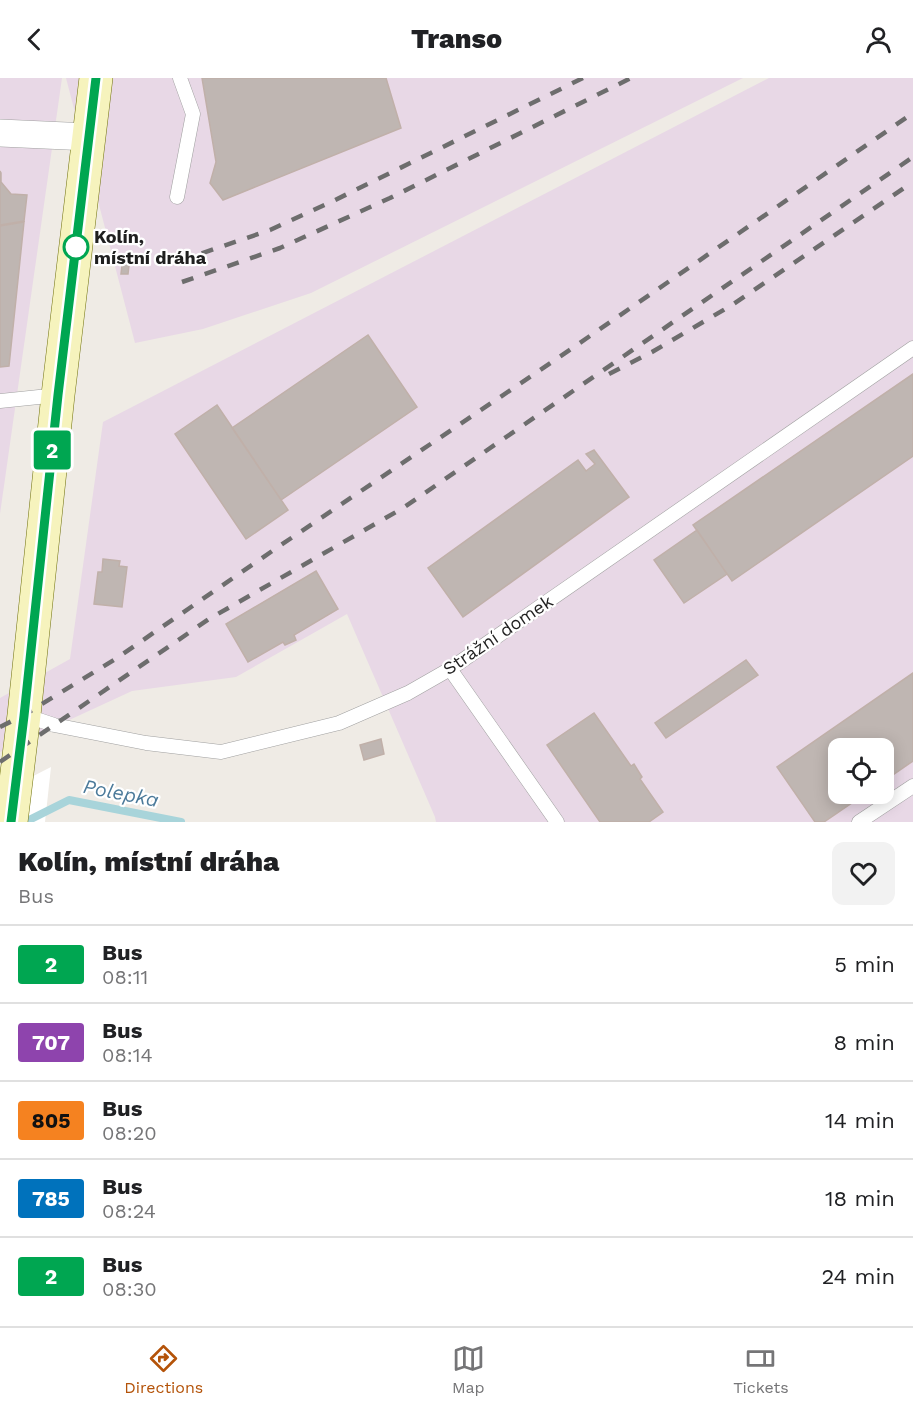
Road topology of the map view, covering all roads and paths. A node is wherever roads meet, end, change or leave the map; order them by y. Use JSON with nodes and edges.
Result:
{"nodes":[{"id":1,"x":96,"y":78,"type":"edge"},
{"id":2,"x":180,"y":78,"type":"edge"},
{"id":3,"x":0,"y":133,"type":"edge"},
{"id":4,"x":89,"y":137,"type":"junction"},
{"id":5,"x":177,"y":196,"type":"dead end"},
{"id":6,"x":913,"y":348,"type":"edge"},
{"id":7,"x":58,"y":395,"type":"junction"},
{"id":8,"x":0,"y":401,"type":"edge"},
{"id":9,"x":450,"y":669,"type":"junction"},
{"id":10,"x":24,"y":716,"type":"junction"},
{"id":11,"x":913,"y":786,"type":"edge"},
{"id":12,"x":11,"y":822,"type":"edge"},
{"id":13,"x":557,"y":822,"type":"edge"},
{"id":14,"x":859,"y":822,"type":"edge"}],
"edges":[{"from":1,"to":4,"type":"street"},
{"from":2,"to":5,"type":"lane"},
{"from":3,"to":4,"type":"street"},
{"from":4,"to":7,"type":"street"},
{"from":6,"to":9,"type":"lane","name":"Strážní domek"},
{"from":7,"to":8,"type":"lane"},
{"from":7,"to":10,"type":"street"},
{"from":9,"to":10,"type":"lane","name":"Strážní domek"},
{"from":9,"to":13,"type":"lane"},
{"from":10,"to":12,"type":"street"},
{"from":11,"to":14,"type":"lane"}]}
